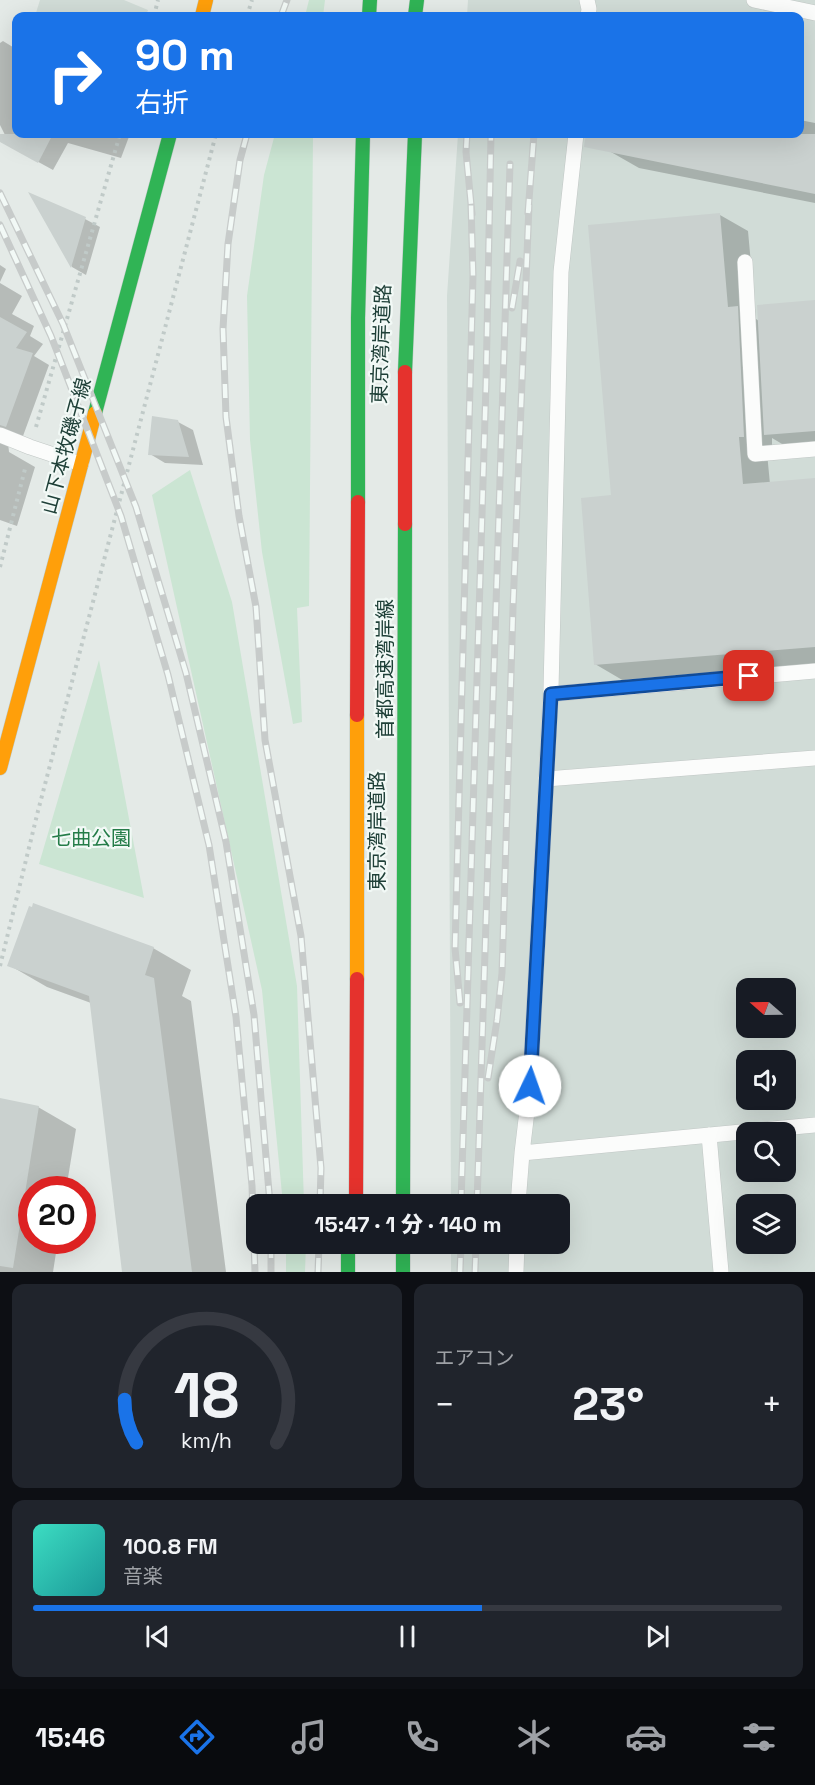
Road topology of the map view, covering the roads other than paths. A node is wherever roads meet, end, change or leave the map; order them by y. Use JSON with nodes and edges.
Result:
{"nodes":[{"id":1,"x":754,"y":0,"type":"edge"},
{"id":2,"x":815,"y":13,"type":"edge"},
{"id":3,"x":169,"y":138,"type":"edge"},
{"id":4,"x":354,"y":138,"type":"edge"},
{"id":5,"x":363,"y":138,"type":"edge"},
{"id":6,"x":408,"y":138,"type":"edge"},
{"id":7,"x":415,"y":138,"type":"edge"},
{"id":8,"x":576,"y":138,"type":"edge"},
{"id":9,"x":745,"y":262,"type":"dead end"},
{"id":10,"x":0,"y":435,"type":"edge"},
{"id":11,"x":815,"y":448,"type":"edge"},
{"id":12,"x":81,"y":464,"type":"junction"},
{"id":13,"x":815,"y":671,"type":"edge"},
{"id":14,"x":551,"y":694,"type":"junction"},
{"id":15,"x":815,"y":758,"type":"edge"},
{"id":16,"x":0,"y":768,"type":"edge"},
{"id":17,"x":546,"y":779,"type":"junction"},
{"id":18,"x":815,"y":1125,"type":"edge"},
{"id":19,"x":709,"y":1135,"type":"junction"},
{"id":20,"x":522,"y":1153,"type":"junction"},
{"id":21,"x":348,"y":1194,"type":"edge"},
{"id":22,"x":356,"y":1194,"type":"edge"},
{"id":23,"x":396,"y":1194,"type":"edge"},
{"id":24,"x":403,"y":1194,"type":"edge"},
{"id":25,"x":519,"y":1194,"type":"edge"},
{"id":26,"x":348,"y":1254,"type":"edge"},
{"id":27,"x":356,"y":1254,"type":"edge"},
{"id":28,"x":396,"y":1254,"type":"edge"},
{"id":29,"x":403,"y":1254,"type":"edge"},
{"id":30,"x":517,"y":1254,"type":"edge"},
{"id":31,"x":348,"y":1272,"type":"edge"},
{"id":32,"x":356,"y":1272,"type":"edge"},
{"id":33,"x":395,"y":1272,"type":"edge"},
{"id":34,"x":403,"y":1272,"type":"edge"},
{"id":35,"x":516,"y":1272,"type":"edge"},
{"id":36,"x":721,"y":1272,"type":"edge"}],
"edges":[{"from":1,"to":2,"type":"lane"},
{"from":3,"to":12,"type":"main road","name":"山下本牧磯子線"},
{"from":4,"to":21,"type":"main road","name":"首都高速湾岸線"},
{"from":5,"to":22,"type":"main road","name":"東京湾岸道路"},
{"from":6,"to":23,"type":"main road","name":"東京湾岸道路"},
{"from":7,"to":24,"type":"main road","name":"首都高速湾岸線"},
{"from":8,"to":14,"type":"lane"},
{"from":9,"to":11,"type":"lane"},
{"from":10,"to":12,"type":"lane"},
{"from":12,"to":16,"type":"main road","name":"山下本牧磯子線"},
{"from":13,"to":14,"type":"lane"},
{"from":14,"to":17,"type":"lane"},
{"from":15,"to":17,"type":"lane"},
{"from":17,"to":20,"type":"lane"},
{"from":18,"to":19,"type":"lane"},
{"from":19,"to":20,"type":"lane"},
{"from":19,"to":36,"type":"lane"},
{"from":20,"to":25,"type":"lane"},
{"from":26,"to":31,"type":"main road"},
{"from":27,"to":32,"type":"main road"},
{"from":28,"to":33,"type":"main road"},
{"from":29,"to":34,"type":"main road"},
{"from":30,"to":35,"type":"lane"}]}
